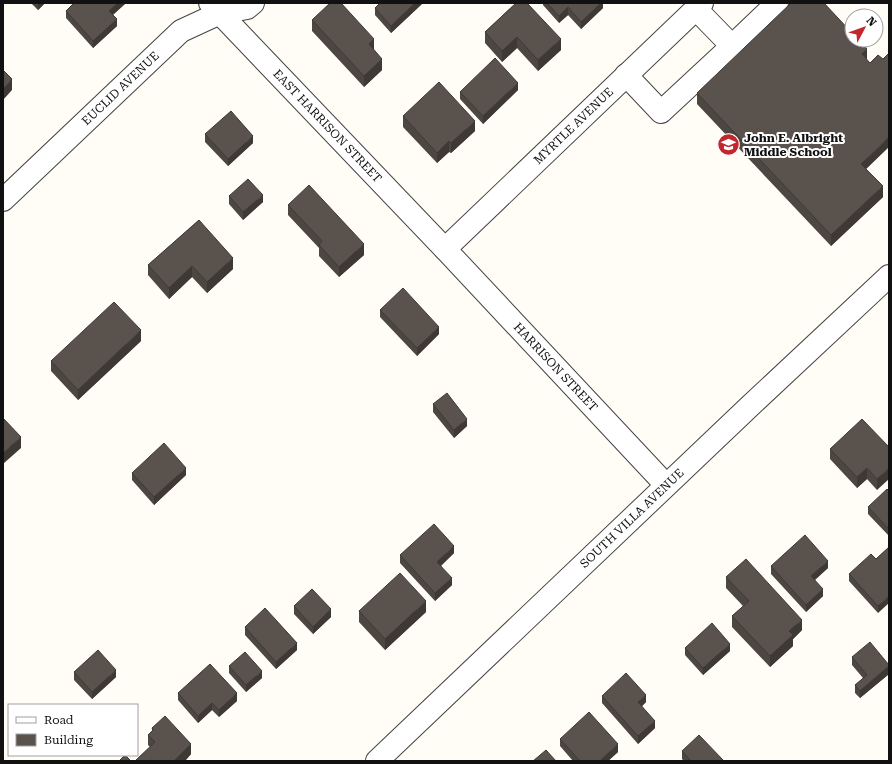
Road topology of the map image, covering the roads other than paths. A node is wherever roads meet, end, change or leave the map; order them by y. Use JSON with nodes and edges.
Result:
{"nodes":[{"id":1,"x":253,"y":3,"type":"edge"},
{"id":2,"x":777,"y":3,"type":"edge"},
{"id":3,"x":699,"y":6,"type":"edge"},
{"id":4,"x":215,"y":8,"type":"edge"},
{"id":5,"x":732,"y":46,"type":"junction"},
{"id":6,"x":626,"y":75,"type":"junction"},
{"id":7,"x":3,"y":200,"type":"edge"},
{"id":8,"x":445,"y":248,"type":"junction"},
{"id":9,"x":889,"y":276,"type":"edge"},
{"id":10,"x":666,"y":485,"type":"junction"},
{"id":11,"x":377,"y":761,"type":"edge"}],
"edges":[{"from":1,"to":4,"type":"street","name":"EUCLID AVENUE"},
{"from":2,"to":5,"type":"street"},
{"from":3,"to":5,"type":"street"},
{"from":3,"to":6,"type":"street","name":"MYRTLE AVENUE"},
{"from":4,"to":7,"type":"street","name":"EUCLID AVENUE"},
{"from":4,"to":8,"type":"street","name":"EAST HARRISON STREET"},
{"from":5,"to":6,"type":"street"},
{"from":6,"to":8,"type":"street","name":"MYRTLE AVENUE"},
{"from":8,"to":10,"type":"street","name":"HARRISON STREET"},
{"from":9,"to":10,"type":"street","name":"SOUTH VILLA AVENUE"},
{"from":10,"to":11,"type":"street","name":"SOUTH VILLA AVENUE"}]}
